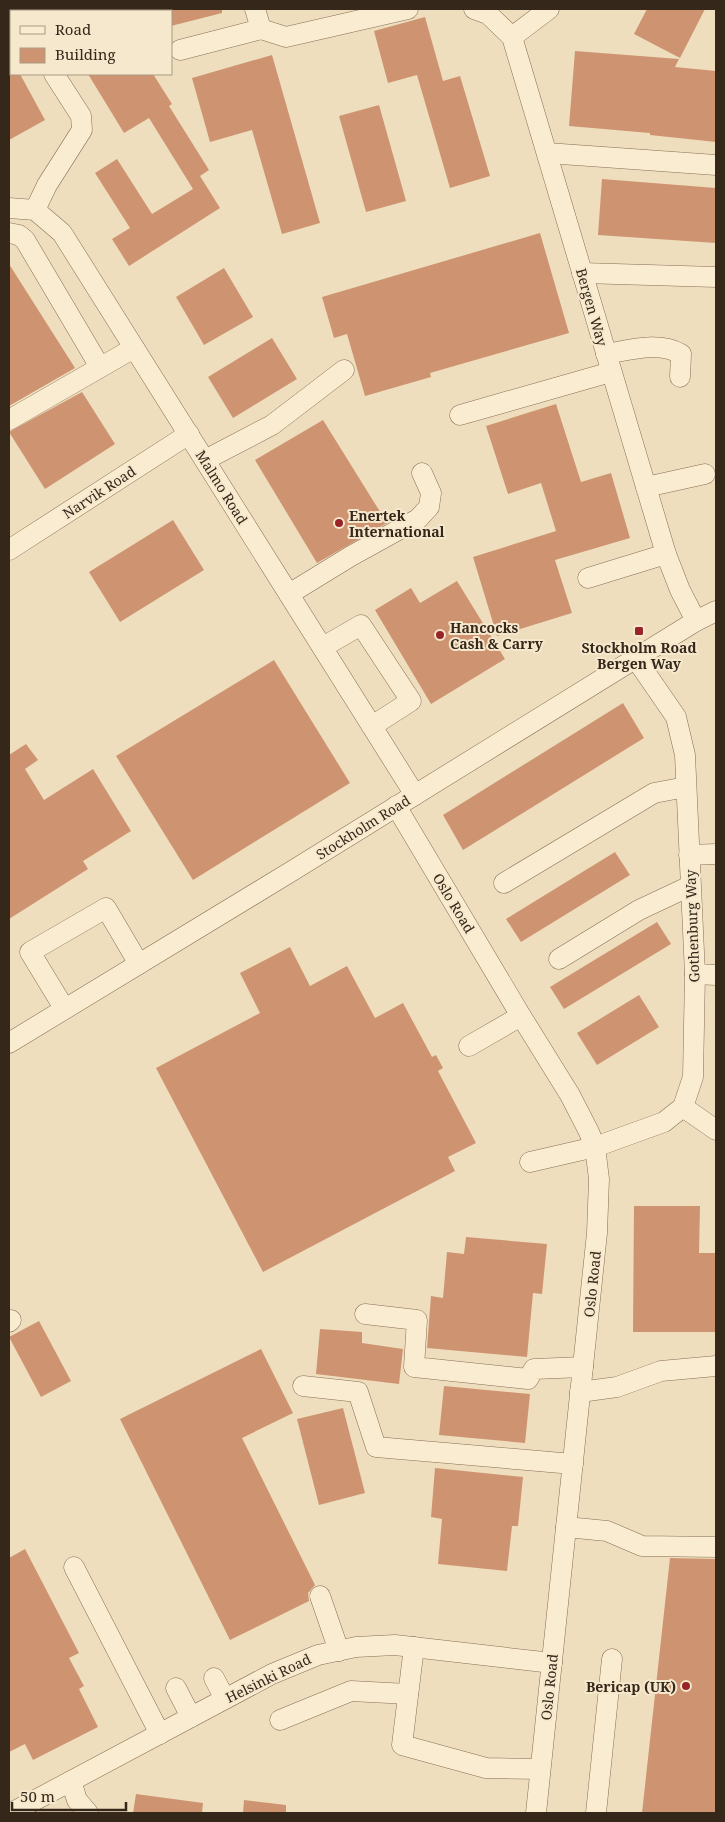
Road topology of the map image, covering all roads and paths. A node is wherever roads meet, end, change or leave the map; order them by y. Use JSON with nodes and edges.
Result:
{"nodes":[{"id":1,"x":255,"y":9,"type":"edge"},
{"id":2,"x":408,"y":9,"type":"edge"},
{"id":3,"x":474,"y":9,"type":"edge"},
{"id":4,"x":550,"y":9,"type":"edge"},
{"id":5,"x":261,"y":29,"type":"junction"},
{"id":6,"x":512,"y":37,"type":"junction"},
{"id":7,"x":180,"y":50,"type":"dead end"},
{"id":8,"x":55,"y":75,"type":"edge"},
{"id":9,"x":547,"y":153,"type":"junction"},
{"id":10,"x":716,"y":166,"type":"edge"},
{"id":11,"x":9,"y":208,"type":"edge"},
{"id":12,"x":35,"y":210,"type":"junction"},
{"id":13,"x":9,"y":233,"type":"edge"},
{"id":14,"x":582,"y":273,"type":"junction"},
{"id":15,"x":716,"y":277,"type":"edge"},
{"id":16,"x":134,"y":348,"type":"junction"},
{"id":17,"x":609,"y":363,"type":"junction"},
{"id":18,"x":100,"y":368,"type":"junction"},
{"id":19,"x":344,"y":370,"type":"dead end"},
{"id":20,"x":680,"y":377,"type":"dead end"},
{"id":21,"x":460,"y":415,"type":"dead end"},
{"id":22,"x":9,"y":420,"type":"edge"},
{"id":23,"x":189,"y":434,"type":"junction"},
{"id":24,"x":205,"y":460,"type":"junction"},
{"id":25,"x":422,"y":473,"type":"dead end"},
{"id":26,"x":705,"y":474,"type":"dead end"},
{"id":27,"x":646,"y":487,"type":"junction"},
{"id":28,"x":9,"y":550,"type":"edge"},
{"id":29,"x":666,"y":554,"type":"junction"},
{"id":30,"x":588,"y":578,"type":"dead end"},
{"id":31,"x":289,"y":594,"type":"junction"},
{"id":32,"x":716,"y":611,"type":"edge"},
{"id":33,"x":696,"y":620,"type":"junction"},
{"id":34,"x":323,"y":647,"type":"junction"},
{"id":35,"x":636,"y":659,"type":"junction"},
{"id":36,"x":372,"y":726,"type":"junction"},
{"id":37,"x":686,"y":788,"type":"junction"},
{"id":38,"x":415,"y":795,"type":"junction"},
{"id":39,"x":396,"y":806,"type":"junction"},
{"id":40,"x":689,"y":854,"type":"junction"},
{"id":41,"x":716,"y":854,"type":"edge"},
{"id":42,"x":504,"y":883,"type":"dead end"},
{"id":43,"x":690,"y":886,"type":"junction"},
{"id":44,"x":559,"y":959,"type":"dead end"},
{"id":45,"x":139,"y":964,"type":"junction"},
{"id":46,"x":695,"y":974,"type":"junction"},
{"id":47,"x":716,"y":975,"type":"edge"},
{"id":48,"x":64,"y":1008,"type":"junction"},
{"id":49,"x":521,"y":1016,"type":"junction"},
{"id":50,"x":12,"y":1034,"type":"edge"},
{"id":51,"x":469,"y":1046,"type":"dead end"},
{"id":52,"x":683,"y":1107,"type":"junction"},
{"id":53,"x":716,"y":1130,"type":"edge"},
{"id":54,"x":595,"y":1146,"type":"junction"},
{"id":55,"x":530,"y":1162,"type":"dead end"},
{"id":56,"x":365,"y":1314,"type":"dead end"},
{"id":57,"x":716,"y":1366,"type":"edge"},
{"id":58,"x":583,"y":1367,"type":"junction"},
{"id":59,"x":303,"y":1386,"type":"dead end"},
{"id":60,"x":580,"y":1392,"type":"junction"},
{"id":61,"x":573,"y":1464,"type":"junction"},
{"id":62,"x":566,"y":1527,"type":"junction"},
{"id":63,"x":716,"y":1547,"type":"edge"},
{"id":64,"x":74,"y":1567,"type":"dead end"},
{"id":65,"x":320,"y":1596,"type":"dead end"},
{"id":66,"x":414,"y":1647,"type":"junction"},
{"id":67,"x":339,"y":1650,"type":"junction"},
{"id":68,"x":612,"y":1659,"type":"dead end"},
{"id":69,"x":552,"y":1663,"type":"junction"},
{"id":70,"x":214,"y":1678,"type":"dead end"},
{"id":71,"x":176,"y":1688,"type":"dead end"},
{"id":72,"x":408,"y":1694,"type":"junction"},
{"id":73,"x":225,"y":1699,"type":"junction"},
{"id":74,"x":190,"y":1717,"type":"junction"},
{"id":75,"x":280,"y":1720,"type":"dead end"},
{"id":76,"x":160,"y":1734,"type":"junction"},
{"id":77,"x":540,"y":1769,"type":"junction"},
{"id":78,"x":71,"y":1781,"type":"junction"},
{"id":79,"x":11,"y":1813,"type":"edge"},
{"id":80,"x":88,"y":1813,"type":"edge"},
{"id":81,"x":536,"y":1813,"type":"edge"},
{"id":82,"x":596,"y":1813,"type":"edge"}],
"edges":[{"from":1,"to":5,"type":"street"},
{"from":2,"to":5,"type":"street"},
{"from":3,"to":6,"type":"street","name":"Bergen Way"},
{"from":4,"to":6,"type":"street"},
{"from":5,"to":7,"type":"street"},
{"from":6,"to":9,"type":"street","name":"Bergen Way"},
{"from":8,"to":12,"type":"street"},
{"from":9,"to":10,"type":"street"},
{"from":9,"to":14,"type":"street","name":"Bergen Way"},
{"from":11,"to":12,"type":"street"},
{"from":12,"to":16,"type":"street","name":"Malmo Road"},
{"from":13,"to":18,"type":"street"},
{"from":14,"to":15,"type":"street"},
{"from":14,"to":17,"type":"street","name":"Bergen Way"},
{"from":16,"to":18,"type":"street"},
{"from":16,"to":23,"type":"street","name":"Malmo Road"},
{"from":17,"to":20,"type":"street"},
{"from":17,"to":21,"type":"street"},
{"from":17,"to":27,"type":"street","name":"Bergen Way"},
{"from":18,"to":22,"type":"street"},
{"from":19,"to":24,"type":"street"},
{"from":23,"to":24,"type":"street","name":"Malmo Road"},
{"from":23,"to":28,"type":"street","name":"Narvik Road"},
{"from":24,"to":31,"type":"street","name":"Malmo Road"},
{"from":25,"to":31,"type":"street"},
{"from":26,"to":27,"type":"street"},
{"from":27,"to":29,"type":"street","name":"Bergen Way"},
{"from":29,"to":30,"type":"street"},
{"from":29,"to":33,"type":"street","name":"Bergen Way"},
{"from":31,"to":34,"type":"street","name":"Malmo Road"},
{"from":32,"to":33,"type":"street","name":"Stockholm Road"},
{"from":33,"to":35,"type":"street","name":"Stockholm Road"},
{"from":34,"to":36,"type":"street","name":"Malmo Road"},
{"from":34,"to":36,"type":"street"},
{"from":35,"to":37,"type":"street","name":"Gothenburg Way"},
{"from":35,"to":38,"type":"street","name":"Stockholm Road"},
{"from":36,"to":38,"type":"street","name":"Malmo Road"},
{"from":37,"to":40,"type":"street","name":"Gothenburg Way"},
{"from":37,"to":42,"type":"street"},
{"from":38,"to":39,"type":"street","name":"Stockholm Road"},
{"from":39,"to":45,"type":"street","name":"Stockholm Road"},
{"from":39,"to":49,"type":"street","name":"Oslo Road"},
{"from":40,"to":41,"type":"street"},
{"from":40,"to":43,"type":"street","name":"Gothenburg Way"},
{"from":43,"to":44,"type":"street"},
{"from":43,"to":46,"type":"street","name":"Gothenburg Way"},
{"from":45,"to":48,"type":"street","name":"Stockholm Road"},
{"from":45,"to":48,"type":"street"},
{"from":46,"to":47,"type":"street"},
{"from":46,"to":52,"type":"street","name":"Gothenburg Way"},
{"from":48,"to":50,"type":"street","name":"Stockholm Road"},
{"from":49,"to":51,"type":"street"},
{"from":49,"to":54,"type":"street","name":"Oslo Road"},
{"from":52,"to":53,"type":"street"},
{"from":52,"to":54,"type":"street"},
{"from":54,"to":55,"type":"street"},
{"from":54,"to":58,"type":"street","name":"Oslo Road"},
{"from":56,"to":58,"type":"street"},
{"from":57,"to":60,"type":"street"},
{"from":58,"to":60,"type":"street","name":"Oslo Road"},
{"from":59,"to":61,"type":"street"},
{"from":60,"to":61,"type":"street","name":"Oslo Road"},
{"from":61,"to":62,"type":"street","name":"Oslo Road"},
{"from":62,"to":63,"type":"street"},
{"from":62,"to":69,"type":"street","name":"Oslo Road"},
{"from":64,"to":76,"type":"street"},
{"from":65,"to":67,"type":"street"},
{"from":66,"to":67,"type":"street","name":"Helsinki Road"},
{"from":66,"to":69,"type":"street","name":"Helsinki Road"},
{"from":66,"to":72,"type":"street"},
{"from":67,"to":73,"type":"street","name":"Helsinki Road"},
{"from":68,"to":82,"type":"street"},
{"from":69,"to":77,"type":"street","name":"Oslo Road"},
{"from":70,"to":73,"type":"street"},
{"from":71,"to":74,"type":"street"},
{"from":72,"to":75,"type":"street"},
{"from":72,"to":77,"type":"street"},
{"from":73,"to":74,"type":"street","name":"Helsinki Road"},
{"from":74,"to":76,"type":"street","name":"Helsinki Road"},
{"from":76,"to":78,"type":"street","name":"Helsinki Road"},
{"from":77,"to":81,"type":"street","name":"Oslo Road"},
{"from":78,"to":79,"type":"street","name":"Helsinki Road"},
{"from":78,"to":80,"type":"street"}]}
